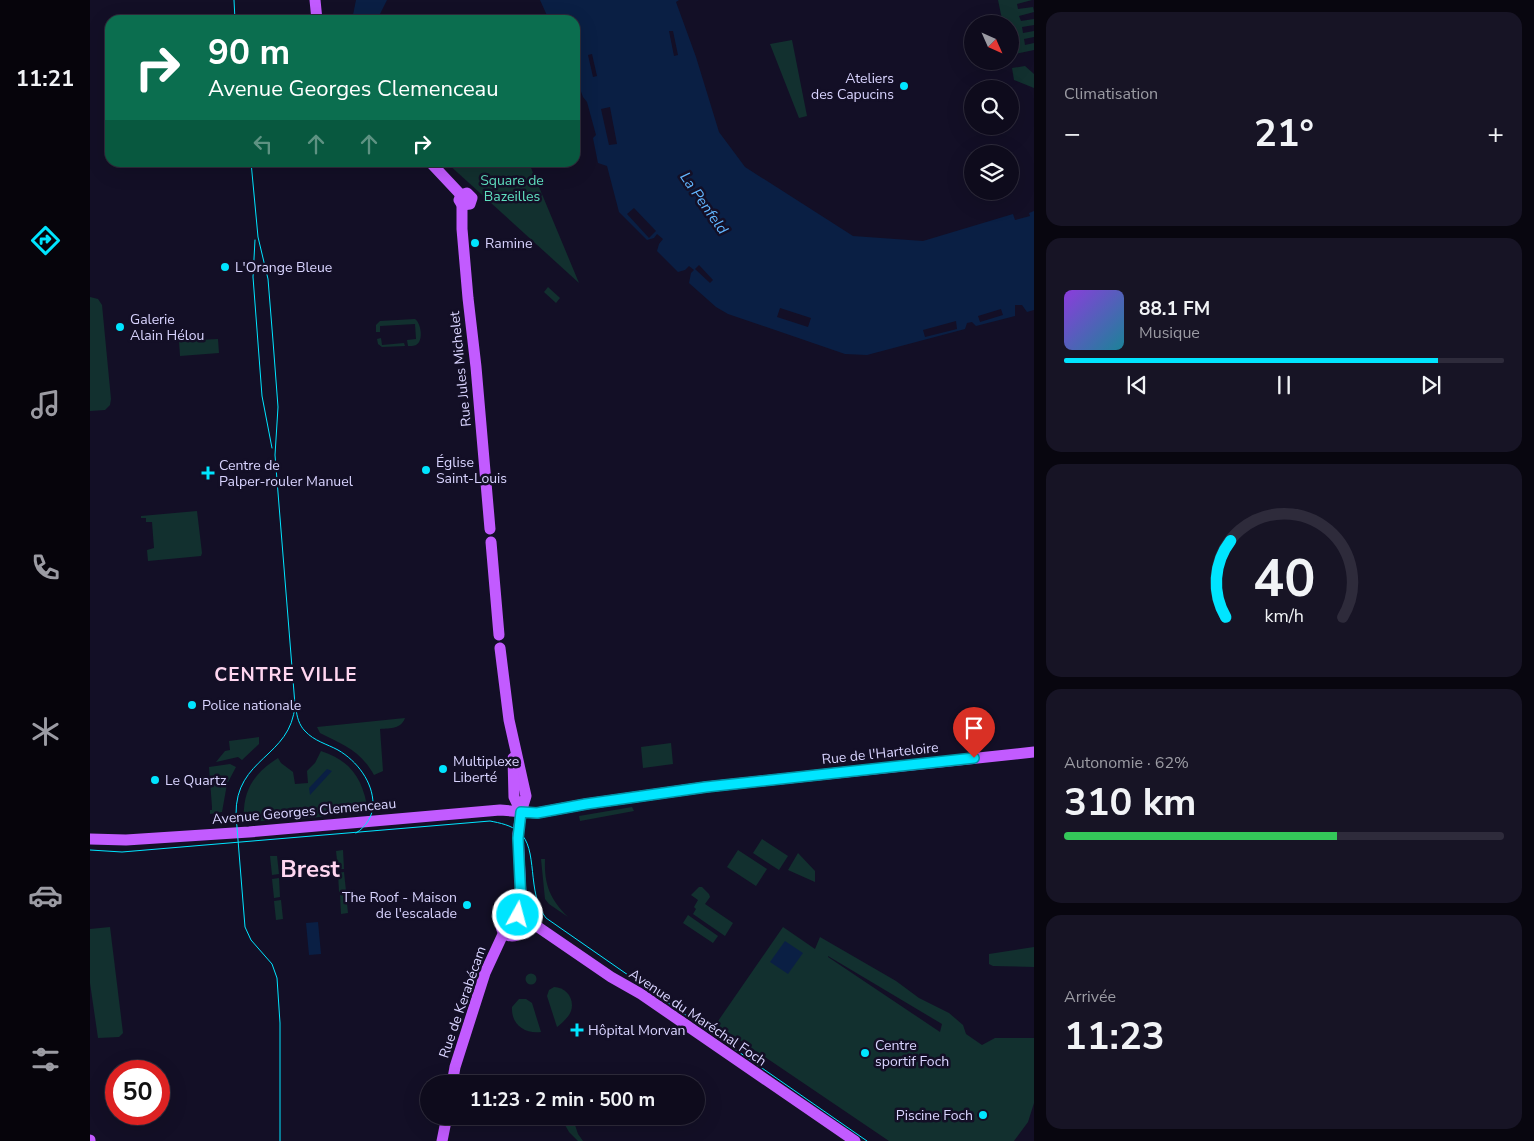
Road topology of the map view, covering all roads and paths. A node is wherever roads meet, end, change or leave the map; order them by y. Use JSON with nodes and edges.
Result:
{"nodes":[{"id":1,"x":316,"y":0,"type":"edge"},
{"id":2,"x":317,"y":15,"type":"edge"},
{"id":3,"x":434,"y":167,"type":"edge"},
{"id":4,"x":1034,"y":752,"type":"edge"},
{"id":5,"x":1005,"y":755,"type":"junction"},
{"id":6,"x":1034,"y":759,"type":"edge"},
{"id":7,"x":760,"y":782,"type":"joint"},
{"id":8,"x":521,"y":812,"type":"junction"},
{"id":9,"x":90,"y":839,"type":"edge"},
{"id":10,"x":521,"y":919,"type":"junction"},
{"id":11,"x":504,"y":932,"type":"junction"},
{"id":12,"x":454,"y":1075,"type":"edge"},
{"id":13,"x":445,"y":1125,"type":"edge"},
{"id":14,"x":442,"y":1141,"type":"edge"},
{"id":15,"x":855,"y":1141,"type":"edge"}],
"edges":[{"from":1,"to":2,"type":"main road"},
{"from":3,"to":8,"type":"main road","name":"Rue Jules Michelet"},
{"from":4,"to":5,"type":"main road","name":"Rue de l'Harteloire"},
{"from":5,"to":6,"type":"main road"},
{"from":5,"to":7,"type":"main road","name":"Rue de l'Harteloire"},
{"from":7,"to":8,"type":"main road","name":"Avenue Georges Clemenceau"},
{"from":8,"to":9,"type":"main road","name":"Avenue Georges Clemenceau"},
{"from":8,"to":10,"type":"main road"},
{"from":10,"to":11,"type":"main road"},
{"from":10,"to":11,"type":"main road"},
{"from":10,"to":15,"type":"main road","name":"Avenue du Maréchal Foch"},
{"from":11,"to":12,"type":"main road","name":"Rue de Kerabécam"},
{"from":13,"to":14,"type":"main road"}]}
